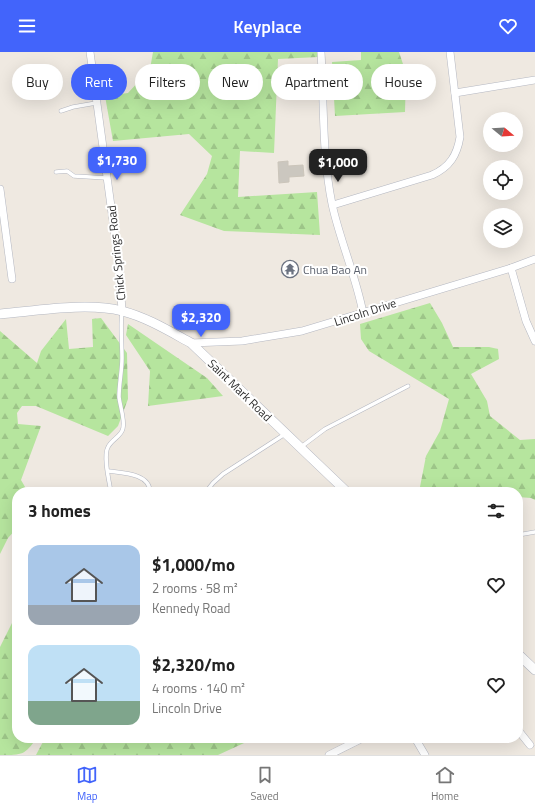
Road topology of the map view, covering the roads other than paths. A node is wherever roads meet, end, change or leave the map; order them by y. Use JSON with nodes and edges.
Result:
{"nodes":[{"id":1,"x":90,"y":52,"type":"edge"},
{"id":2,"x":321,"y":52,"type":"edge"},
{"id":3,"x":450,"y":52,"type":"edge"},
{"id":4,"x":535,"y":80,"type":"edge"},
{"id":5,"x":455,"y":93,"type":"junction"},
{"id":6,"x":96,"y":103,"type":"junction"},
{"id":7,"x":61,"y":111,"type":"dead end"},
{"id":8,"x":56,"y":172,"type":"dead end"},
{"id":9,"x":107,"y":178,"type":"junction"},
{"id":10,"x":0,"y":189,"type":"edge"},
{"id":11,"x":333,"y":205,"type":"junction"},
{"id":12,"x":2,"y":221,"type":"edge"},
{"id":13,"x":535,"y":259,"type":"edge"},
{"id":14,"x":511,"y":268,"type":"junction"},
{"id":15,"x":12,"y":279,"type":"dead end"},
{"id":16,"x":122,"y":311,"type":"junction"},
{"id":17,"x":363,"y":313,"type":"junction"},
{"id":18,"x":0,"y":314,"type":"edge"},
{"id":19,"x":535,"y":341,"type":"edge"},
{"id":20,"x":191,"y":343,"type":"junction"},
{"id":21,"x":408,"y":386,"type":"dead end"},
{"id":22,"x":286,"y":434,"type":"junction"},
{"id":23,"x":301,"y":447,"type":"junction"},
{"id":24,"x":108,"y":471,"type":"junction"},
{"id":25,"x":110,"y":487,"type":"edge"},
{"id":26,"x":149,"y":487,"type":"edge"},
{"id":27,"x":210,"y":487,"type":"edge"},
{"id":28,"x":342,"y":487,"type":"edge"},
{"id":29,"x":535,"y":532,"type":"edge"},
{"id":30,"x":523,"y":534,"type":"edge"},
{"id":31,"x":523,"y":660,"type":"edge"},
{"id":32,"x":535,"y":670,"type":"edge"},
{"id":33,"x":523,"y":736,"type":"edge"},
{"id":34,"x":353,"y":743,"type":"edge"},
{"id":35,"x":417,"y":743,"type":"edge"},
{"id":36,"x":530,"y":745,"type":"dead end"},
{"id":37,"x":330,"y":755,"type":"edge"},
{"id":38,"x":425,"y":755,"type":"edge"}],
"edges":[{"from":1,"to":6,"type":"street","name":"Chick Springs Road"},
{"from":2,"to":11,"type":"street"},
{"from":3,"to":5,"type":"street"},
{"from":4,"to":5,"type":"street"},
{"from":5,"to":11,"type":"street"},
{"from":6,"to":7,"type":"lane"},
{"from":6,"to":9,"type":"street","name":"Chick Springs Road"},
{"from":8,"to":9,"type":"lane"},
{"from":9,"to":16,"type":"street","name":"Chick Springs Road"},
{"from":10,"to":12,"type":"street"},
{"from":11,"to":17,"type":"street"},
{"from":12,"to":15,"type":"street"},
{"from":13,"to":14,"type":"street","name":"Lincoln Drive"},
{"from":14,"to":17,"type":"street","name":"Lincoln Drive"},
{"from":14,"to":19,"type":"street"},
{"from":16,"to":18,"type":"street","name":"Saint Mark Road"},
{"from":16,"to":20,"type":"street","name":"Saint Mark Road"},
{"from":16,"to":24,"type":"lane"},
{"from":17,"to":20,"type":"street","name":"Lincoln Drive"},
{"from":20,"to":22,"type":"street","name":"Saint Mark Road"},
{"from":21,"to":23,"type":"lane"},
{"from":22,"to":23,"type":"street","name":"Saint Mark Road"},
{"from":22,"to":27,"type":"lane"},
{"from":23,"to":28,"type":"street","name":"Saint Mark Road"},
{"from":24,"to":25,"type":"lane"},
{"from":24,"to":26,"type":"lane"},
{"from":29,"to":30,"type":"lane"},
{"from":31,"to":32,"type":"street"},
{"from":33,"to":36,"type":"street"},
{"from":34,"to":37,"type":"street"},
{"from":35,"to":38,"type":"street"}]}
